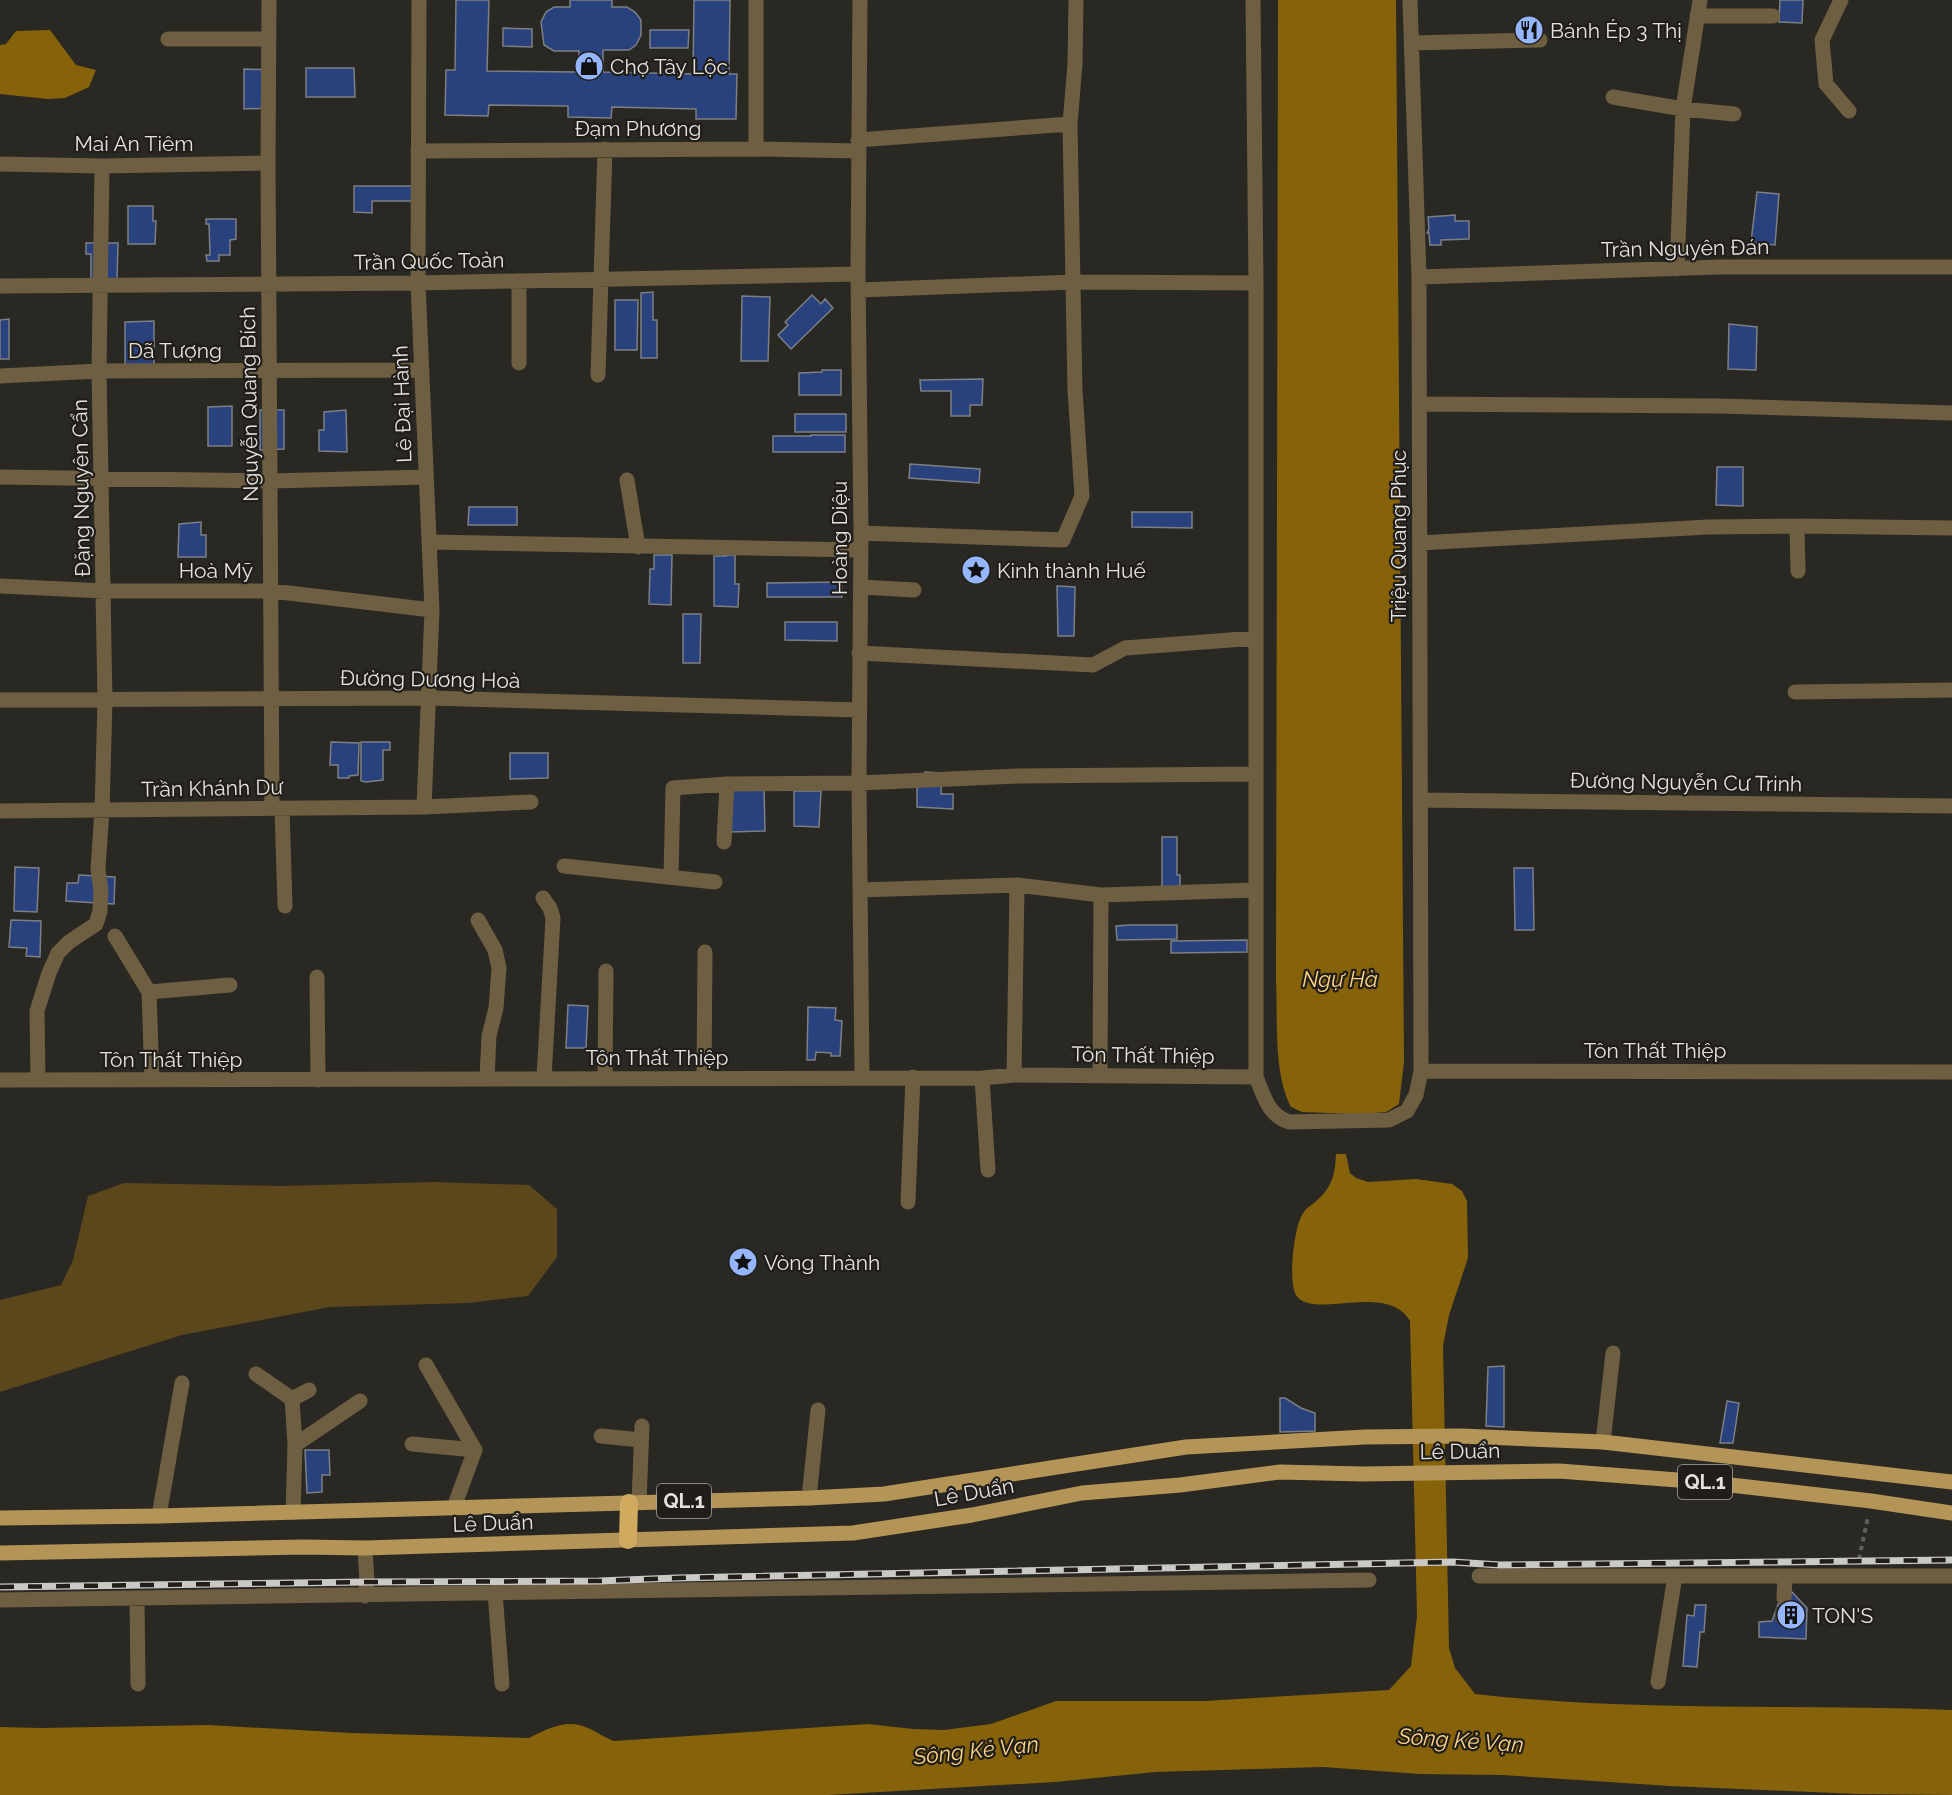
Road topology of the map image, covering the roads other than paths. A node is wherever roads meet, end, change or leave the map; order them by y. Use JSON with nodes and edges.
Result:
{"nodes":[{"id":1,"x":269,"y":0,"type":"edge"},
{"id":2,"x":418,"y":0,"type":"edge"},
{"id":3,"x":756,"y":0,"type":"edge"},
{"id":4,"x":860,"y":0,"type":"edge"},
{"id":5,"x":1076,"y":0,"type":"edge"},
{"id":6,"x":1253,"y":0,"type":"edge"},
{"id":7,"x":1410,"y":0,"type":"edge"},
{"id":8,"x":1700,"y":0,"type":"edge"},
{"id":9,"x":1841,"y":0,"type":"edge"},
{"id":10,"x":1697,"y":16,"type":"junction"},
{"id":11,"x":1773,"y":16,"type":"dead end"},
{"id":12,"x":168,"y":39,"type":"dead end"},
{"id":13,"x":269,"y":39,"type":"junction"},
{"id":14,"x":1540,"y":40,"type":"dead end"},
{"id":15,"x":1411,"y":43,"type":"junction"},
{"id":16,"x":1613,"y":97,"type":"dead end"},
{"id":17,"x":1683,"y":109,"type":"junction"},
{"id":18,"x":1850,"y":111,"type":"dead end"},
{"id":19,"x":1734,"y":114,"type":"dead end"},
{"id":20,"x":1070,"y":124,"type":"junction"},
{"id":21,"x":858,"y":145,"type":"junction"},
{"id":22,"x":605,"y":149,"type":"junction"},
{"id":23,"x":756,"y":149,"type":"junction"},
{"id":24,"x":418,"y":151,"type":"junction"},
{"id":25,"x":268,"y":163,"type":"junction"},
{"id":26,"x":0,"y":164,"type":"edge"},
{"id":27,"x":102,"y":165,"type":"junction"},
{"id":28,"x":1952,"y":267,"type":"edge"},
{"id":29,"x":1677,"y":269,"type":"junction"},
{"id":30,"x":858,"y":274,"type":"junction"},
{"id":31,"x":1419,"y":277,"type":"junction"},
{"id":32,"x":600,"y":279,"type":"junction"},
{"id":33,"x":519,"y":281,"type":"junction"},
{"id":34,"x":1074,"y":282,"type":"junction"},
{"id":35,"x":269,"y":283,"type":"junction"},
{"id":36,"x":418,"y":283,"type":"junction"},
{"id":37,"x":1256,"y":283,"type":"junction"},
{"id":38,"x":99,"y":285,"type":"junction"},
{"id":39,"x":0,"y":286,"type":"edge"},
{"id":40,"x":859,"y":290,"type":"junction"},
{"id":41,"x":519,"y":363,"type":"dead end"},
{"id":42,"x":422,"y":370,"type":"junction"},
{"id":43,"x":99,"y":371,"type":"junction"},
{"id":44,"x":269,"y":371,"type":"junction"},
{"id":45,"x":598,"y":375,"type":"dead end"},
{"id":46,"x":0,"y":376,"type":"edge"},
{"id":47,"x":1419,"y":404,"type":"junction"},
{"id":48,"x":1952,"y":413,"type":"edge"},
{"id":49,"x":0,"y":477,"type":"edge"},
{"id":50,"x":426,"y":477,"type":"junction"},
{"id":51,"x":102,"y":478,"type":"junction"},
{"id":52,"x":627,"y":480,"type":"dead end"},
{"id":53,"x":271,"y":481,"type":"junction"},
{"id":54,"x":1797,"y":526,"type":"junction"},
{"id":55,"x":1952,"y":528,"type":"edge"},
{"id":56,"x":861,"y":532,"type":"junction"},
{"id":57,"x":430,"y":542,"type":"junction"},
{"id":58,"x":1420,"y":543,"type":"junction"},
{"id":59,"x":638,"y":547,"type":"junction"},
{"id":60,"x":860,"y":550,"type":"junction"},
{"id":61,"x":1798,"y":571,"type":"dead end"},
{"id":62,"x":0,"y":586,"type":"edge"},
{"id":63,"x":861,"y":587,"type":"junction"},
{"id":64,"x":914,"y":590,"type":"dead end"},
{"id":65,"x":105,"y":591,"type":"junction"},
{"id":66,"x":272,"y":591,"type":"junction"},
{"id":67,"x":432,"y":610,"type":"junction"},
{"id":68,"x":1256,"y":638,"type":"junction"},
{"id":69,"x":859,"y":653,"type":"junction"},
{"id":70,"x":1952,"y":690,"type":"edge"},
{"id":71,"x":1795,"y":692,"type":"dead end"},
{"id":72,"x":429,"y":698,"type":"junction"},
{"id":73,"x":271,"y":699,"type":"junction"},
{"id":74,"x":0,"y":700,"type":"edge"},
{"id":75,"x":105,"y":700,"type":"junction"},
{"id":76,"x":859,"y":710,"type":"junction"},
{"id":77,"x":1255,"y":774,"type":"junction"},
{"id":78,"x":859,"y":783,"type":"junction"},
{"id":79,"x":727,"y":784,"type":"junction"},
{"id":80,"x":1420,"y":800,"type":"junction"},
{"id":81,"x":531,"y":802,"type":"dead end"},
{"id":82,"x":1952,"y":806,"type":"edge"},
{"id":83,"x":424,"y":807,"type":"junction"},
{"id":84,"x":277,"y":808,"type":"junction"},
{"id":85,"x":102,"y":810,"type":"junction"},
{"id":86,"x":0,"y":811,"type":"edge"},
{"id":87,"x":724,"y":842,"type":"dead end"},
{"id":88,"x":564,"y":866,"type":"dead end"},
{"id":89,"x":671,"y":877,"type":"junction"},
{"id":90,"x":715,"y":882,"type":"dead end"},
{"id":91,"x":1017,"y":885,"type":"junction"},
{"id":92,"x":860,"y":890,"type":"junction"},
{"id":93,"x":1256,"y":890,"type":"junction"},
{"id":94,"x":1101,"y":895,"type":"junction"},
{"id":95,"x":543,"y":898,"type":"dead end"},
{"id":96,"x":285,"y":906,"type":"dead end"},
{"id":97,"x":478,"y":920,"type":"dead end"},
{"id":98,"x":115,"y":936,"type":"dead end"},
{"id":99,"x":705,"y":952,"type":"dead end"},
{"id":100,"x":606,"y":972,"type":"dead end"},
{"id":101,"x":317,"y":977,"type":"dead end"},
{"id":102,"x":230,"y":985,"type":"dead end"},
{"id":103,"x":149,"y":992,"type":"junction"},
{"id":104,"x":1421,"y":1071,"type":"junction"},
{"id":105,"x":1952,"y":1072,"type":"edge"},
{"id":106,"x":1014,"y":1075,"type":"junction"},
{"id":107,"x":1100,"y":1076,"type":"junction"},
{"id":108,"x":862,"y":1077,"type":"junction"},
{"id":109,"x":913,"y":1077,"type":"junction"},
{"id":110,"x":1256,"y":1077,"type":"junction"},
{"id":111,"x":487,"y":1078,"type":"junction"},
{"id":112,"x":544,"y":1078,"type":"junction"},
{"id":113,"x":605,"y":1078,"type":"junction"},
{"id":114,"x":704,"y":1078,"type":"junction"},
{"id":115,"x":981,"y":1078,"type":"junction"},
{"id":116,"x":0,"y":1080,"type":"edge"},
{"id":117,"x":38,"y":1080,"type":"junction"},
{"id":118,"x":152,"y":1080,"type":"junction"},
{"id":119,"x":318,"y":1080,"type":"junction"},
{"id":120,"x":988,"y":1170,"type":"dead end"},
{"id":121,"x":908,"y":1202,"type":"dead end"},
{"id":122,"x":1613,"y":1353,"type":"dead end"},
{"id":123,"x":426,"y":1365,"type":"dead end"},
{"id":124,"x":256,"y":1374,"type":"dead end"},
{"id":125,"x":182,"y":1383,"type":"dead end"},
{"id":126,"x":309,"y":1390,"type":"dead end"},
{"id":127,"x":292,"y":1399,"type":"junction"},
{"id":128,"x":360,"y":1401,"type":"dead end"},
{"id":129,"x":818,"y":1410,"type":"dead end"},
{"id":130,"x":601,"y":1436,"type":"dead end"},
{"id":131,"x":1603,"y":1442,"type":"junction"},
{"id":132,"x":412,"y":1443,"type":"dead end"},
{"id":133,"x":295,"y":1444,"type":"junction"},
{"id":134,"x":476,"y":1450,"type":"junction"},
{"id":135,"x":1952,"y":1482,"type":"edge"},
{"id":136,"x":808,"y":1498,"type":"junction"},
{"id":137,"x":634,"y":1502,"type":"junction"},
{"id":138,"x":454,"y":1507,"type":"junction"},
{"id":139,"x":293,"y":1512,"type":"junction"},
{"id":140,"x":1952,"y":1513,"type":"edge"},
{"id":141,"x":159,"y":1516,"type":"junction"},
{"id":142,"x":0,"y":1518,"type":"edge"},
{"id":143,"x":628,"y":1540,"type":"junction"},
{"id":144,"x":364,"y":1548,"type":"junction"},
{"id":145,"x":0,"y":1553,"type":"edge"},
{"id":146,"x":1479,"y":1576,"type":"dead end"},
{"id":147,"x":1675,"y":1576,"type":"junction"},
{"id":148,"x":1785,"y":1576,"type":"junction"},
{"id":149,"x":1952,"y":1576,"type":"edge"},
{"id":150,"x":1369,"y":1580,"type":"dead end"},
{"id":151,"x":495,"y":1592,"type":"junction"},
{"id":152,"x":365,"y":1596,"type":"junction"},
{"id":153,"x":137,"y":1598,"type":"junction"},
{"id":154,"x":1784,"y":1598,"type":"tunnel mouth"},
{"id":155,"x":0,"y":1600,"type":"edge"},
{"id":156,"x":1658,"y":1682,"type":"dead end"},
{"id":157,"x":138,"y":1684,"type":"dead end"},
{"id":158,"x":502,"y":1684,"type":"dead end"}],
"edges":[{"from":1,"to":13,"type":"street","name":"Nguyễn Quang Bích"},
{"from":2,"to":24,"type":"street","name":"Lê Đại Hành"},
{"from":3,"to":23,"type":"street"},
{"from":4,"to":21,"type":"street","name":"Hoàng Diệu"},
{"from":5,"to":20,"type":"street"},
{"from":6,"to":37,"type":"street"},
{"from":7,"to":15,"type":"street","name":"Triệu Quang Phục"},
{"from":8,"to":10,"type":"street"},
{"from":9,"to":18,"type":"street"},
{"from":10,"to":11,"type":"street"},
{"from":10,"to":17,"type":"street"},
{"from":12,"to":13,"type":"street"},
{"from":13,"to":25,"type":"street","name":"Nguyễn Quang Bích"},
{"from":14,"to":15,"type":"street"},
{"from":15,"to":31,"type":"street","name":"Triệu Quang Phục"},
{"from":16,"to":17,"type":"street"},
{"from":17,"to":19,"type":"street"},
{"from":17,"to":29,"type":"street"},
{"from":20,"to":21,"type":"street","name":"Đạm Phương"},
{"from":20,"to":34,"type":"street"},
{"from":21,"to":23,"type":"street","name":"Đạm Phương"},
{"from":21,"to":30,"type":"street","name":"Hoàng Diệu"},
{"from":22,"to":23,"type":"street","name":"Đạm Phương"},
{"from":22,"to":24,"type":"street","name":"Đạm Phương"},
{"from":22,"to":32,"type":"street"},
{"from":24,"to":36,"type":"street","name":"Lê Đại Hành"},
{"from":25,"to":27,"type":"street","name":"Mai An Tiêm"},
{"from":25,"to":35,"type":"street","name":"Nguyễn Quang Bích"},
{"from":26,"to":27,"type":"street","name":"Mai An Tiêm"},
{"from":27,"to":38,"type":"street","name":"Đặng Nguyên Cẩn"},
{"from":28,"to":29,"type":"street","name":"Trần Nguyên Đán"},
{"from":29,"to":31,"type":"street","name":"Trần Nguyên Đán"},
{"from":30,"to":32,"type":"street","name":"Trần Quốc Toản"},
{"from":30,"to":40,"type":"street","name":"Hoàng Diệu"},
{"from":31,"to":47,"type":"street","name":"Triệu Quang Phục"},
{"from":32,"to":33,"type":"street","name":"Trần Quốc Toản"},
{"from":32,"to":45,"type":"street"},
{"from":33,"to":36,"type":"street","name":"Trần Quốc Toản"},
{"from":33,"to":41,"type":"street"},
{"from":34,"to":37,"type":"street"},
{"from":34,"to":40,"type":"street"},
{"from":34,"to":56,"type":"street"},
{"from":35,"to":36,"type":"street","name":"Trần Quốc Toản"},
{"from":35,"to":38,"type":"street","name":"Trần Quốc Toản"},
{"from":35,"to":44,"type":"street","name":"Nguyễn Quang Bích"},
{"from":36,"to":42,"type":"street","name":"Lê Đại Hành"},
{"from":37,"to":68,"type":"street"},
{"from":38,"to":39,"type":"street","name":"Trần Quốc Toản"},
{"from":38,"to":43,"type":"street","name":"Đặng Nguyên Cẩn"},
{"from":40,"to":56,"type":"street","name":"Hoàng Diệu"},
{"from":42,"to":44,"type":"street","name":"Dã Tượng"},
{"from":42,"to":50,"type":"street","name":"Lê Đại Hành"},
{"from":43,"to":44,"type":"street","name":"Dã Tượng"},
{"from":43,"to":46,"type":"street","name":"Dã Tượng"},
{"from":43,"to":51,"type":"street","name":"Đặng Nguyên Cẩn"},
{"from":44,"to":53,"type":"street","name":"Nguyễn Quang Bích"},
{"from":47,"to":48,"type":"street"},
{"from":47,"to":58,"type":"street","name":"Triệu Quang Phục"},
{"from":49,"to":51,"type":"street"},
{"from":50,"to":53,"type":"street"},
{"from":50,"to":57,"type":"street","name":"Lê Đại Hành"},
{"from":51,"to":53,"type":"street"},
{"from":51,"to":65,"type":"street","name":"Đặng Nguyên Cẩn"},
{"from":52,"to":59,"type":"street"},
{"from":53,"to":66,"type":"street","name":"Nguyễn Quang Bích"},
{"from":54,"to":55,"type":"street"},
{"from":54,"to":58,"type":"street"},
{"from":54,"to":61,"type":"street"},
{"from":56,"to":60,"type":"street","name":"Hoàng Diệu"},
{"from":57,"to":59,"type":"street"},
{"from":57,"to":67,"type":"street","name":"Lê Đại Hành"},
{"from":58,"to":80,"type":"street","name":"Triệu Quang Phục"},
{"from":59,"to":60,"type":"street"},
{"from":60,"to":63,"type":"street","name":"Hoàng Diệu"},
{"from":62,"to":65,"type":"street","name":"Hoà Mỹ"},
{"from":63,"to":64,"type":"street"},
{"from":63,"to":69,"type":"street","name":"Hoàng Diệu"},
{"from":65,"to":66,"type":"street","name":"Hoà Mỹ"},
{"from":65,"to":75,"type":"street","name":"Đặng Nguyên Cẩn"},
{"from":66,"to":67,"type":"street","name":"Hoà Mỹ"},
{"from":66,"to":73,"type":"street","name":"Nguyễn Quang Bích"},
{"from":67,"to":72,"type":"street","name":"Lê Đại Hành"},
{"from":68,"to":69,"type":"street"},
{"from":68,"to":77,"type":"street"},
{"from":69,"to":76,"type":"street","name":"Hoàng Diệu"},
{"from":70,"to":71,"type":"street"},
{"from":72,"to":73,"type":"street","name":"Đường Dương Hoà"},
{"from":72,"to":76,"type":"street","name":"Đường Dương Hoà"},
{"from":72,"to":83,"type":"street","name":"Lê Đại Hành"},
{"from":73,"to":75,"type":"street","name":"Đường Dương Hoà"},
{"from":73,"to":84,"type":"street","name":"Nguyễn Quang Bích"},
{"from":74,"to":75,"type":"street","name":"Đường Dương Hoà"},
{"from":75,"to":85,"type":"street","name":"Đặng Nguyên Cẩn"},
{"from":76,"to":78,"type":"street","name":"Hoàng Diệu"},
{"from":77,"to":78,"type":"street"},
{"from":77,"to":93,"type":"street"},
{"from":78,"to":79,"type":"street"},
{"from":78,"to":92,"type":"street","name":"Hoàng Diệu"},
{"from":79,"to":87,"type":"street"},
{"from":79,"to":89,"type":"street"},
{"from":80,"to":82,"type":"street","name":"Đường Nguyễn Cư Trinh"},
{"from":80,"to":104,"type":"street","name":"Triệu Quang Phục"},
{"from":81,"to":83,"type":"street","name":"Trần Khánh Dư"},
{"from":83,"to":84,"type":"street","name":"Trần Khánh Dư"},
{"from":84,"to":85,"type":"street","name":"Trần Khánh Dư"},
{"from":84,"to":96,"type":"street","name":"Nguyễn Quang Bích"},
{"from":85,"to":86,"type":"street","name":"Trần Khánh Dư"},
{"from":85,"to":117,"type":"street","name":"Đặng Nguyên Cẩn"},
{"from":88,"to":89,"type":"street"},
{"from":89,"to":90,"type":"street"},
{"from":91,"to":92,"type":"street"},
{"from":91,"to":94,"type":"street"},
{"from":91,"to":106,"type":"street"},
{"from":92,"to":108,"type":"street","name":"Hoàng Diệu"},
{"from":93,"to":94,"type":"street"},
{"from":93,"to":110,"type":"street"},
{"from":94,"to":107,"type":"street"},
{"from":95,"to":112,"type":"street"},
{"from":97,"to":111,"type":"street"},
{"from":98,"to":103,"type":"street"},
{"from":99,"to":114,"type":"street"},
{"from":100,"to":113,"type":"street"},
{"from":101,"to":119,"type":"street"},
{"from":102,"to":103,"type":"street"},
{"from":103,"to":118,"type":"street"},
{"from":104,"to":105,"type":"street","name":"Tôn Thất Thiệp"},
{"from":104,"to":110,"type":"street"},
{"from":106,"to":107,"type":"street","name":"Tôn Thất Thiệp"},
{"from":106,"to":115,"type":"street","name":"Tôn Thất Thiệp"},
{"from":107,"to":110,"type":"street","name":"Tôn Thất Thiệp"},
{"from":108,"to":109,"type":"street","name":"Tôn Thất Thiệp"},
{"from":108,"to":114,"type":"street","name":"Tôn Thất Thiệp"},
{"from":109,"to":115,"type":"street","name":"Tôn Thất Thiệp"},
{"from":109,"to":121,"type":"street"},
{"from":111,"to":112,"type":"street","name":"Tôn Thất Thiệp"},
{"from":111,"to":119,"type":"street","name":"Tôn Thất Thiệp"},
{"from":112,"to":113,"type":"street","name":"Tôn Thất Thiệp"},
{"from":113,"to":114,"type":"street","name":"Tôn Thất Thiệp"},
{"from":115,"to":120,"type":"street"},
{"from":116,"to":117,"type":"street","name":"Tôn Thất Thiệp"},
{"from":117,"to":118,"type":"street","name":"Tôn Thất Thiệp"},
{"from":118,"to":119,"type":"street","name":"Tôn Thất Thiệp"},
{"from":122,"to":131,"type":"street"},
{"from":123,"to":134,"type":"street"},
{"from":124,"to":127,"type":"street"},
{"from":125,"to":141,"type":"street"},
{"from":126,"to":127,"type":"street"},
{"from":127,"to":133,"type":"street"},
{"from":128,"to":133,"type":"street"},
{"from":129,"to":136,"type":"street"},
{"from":130,"to":137,"type":"street"},
{"from":131,"to":135,"type":"main road","name":"Lê Duẩn","number":"QL.1"},
{"from":131,"to":136,"type":"main road","name":"Lê Duẩn","number":"QL.1"},
{"from":132,"to":134,"type":"street"},
{"from":133,"to":139,"type":"street"},
{"from":134,"to":138,"type":"street"},
{"from":136,"to":137,"type":"main road","name":"Lê Duẩn","number":"QL.1"},
{"from":137,"to":138,"type":"main road","name":"Lê Duẩn","number":"QL.1"},
{"from":137,"to":143,"type":"highway"},
{"from":138,"to":139,"type":"main road","name":"Lê Duẩn","number":"QL.1"},
{"from":139,"to":141,"type":"main road","name":"Lê Duẩn","number":"QL.1"},
{"from":140,"to":143,"type":"main road","name":"Lê Duẩn","number":"QL.1"},
{"from":141,"to":142,"type":"main road","name":"Lê Duẩn","number":"QL.1"},
{"from":143,"to":144,"type":"main road","name":"Lê Duẩn","number":"QL.1"},
{"from":144,"to":145,"type":"main road","name":"Lê Duẩn","number":"QL.1"},
{"from":144,"to":152,"type":"street"},
{"from":146,"to":147,"type":"street"},
{"from":147,"to":148,"type":"street"},
{"from":147,"to":156,"type":"street"},
{"from":148,"to":149,"type":"street"},
{"from":148,"to":154,"type":"street"},
{"from":150,"to":151,"type":"street"},
{"from":151,"to":152,"type":"street"},
{"from":151,"to":158,"type":"street"},
{"from":152,"to":153,"type":"street"},
{"from":153,"to":155,"type":"street"},
{"from":153,"to":157,"type":"street"}]}
